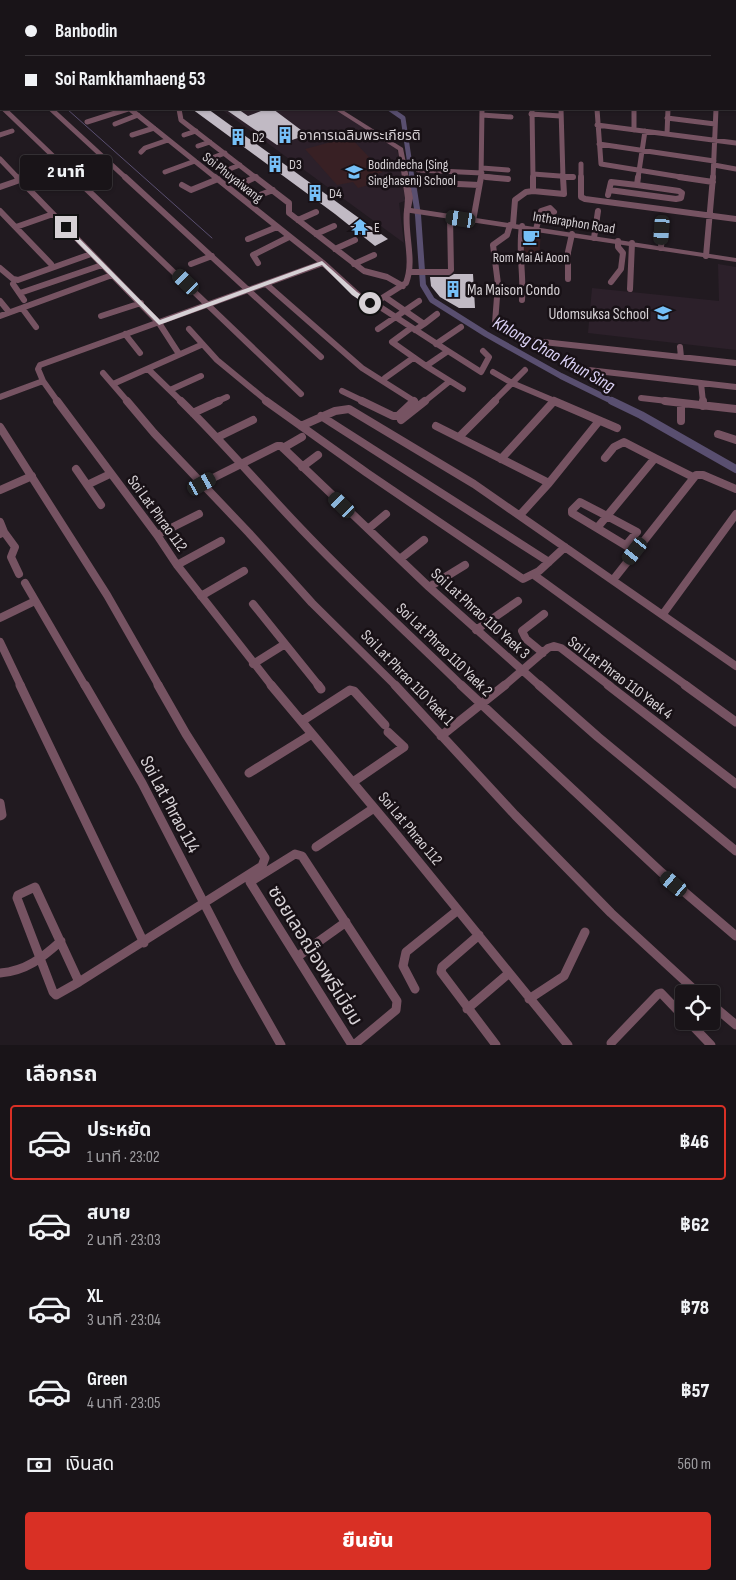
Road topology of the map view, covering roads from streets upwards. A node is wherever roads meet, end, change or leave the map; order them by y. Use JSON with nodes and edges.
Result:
{"nodes":[{"id":1,"x":5,"y":110,"type":"edge"},
{"id":2,"x":52,"y":110,"type":"edge"},
{"id":3,"x":126,"y":110,"type":"edge"},
{"id":4,"x":130,"y":110,"type":"edge"},
{"id":5,"x":179,"y":110,"type":"edge"},
{"id":6,"x":339,"y":110,"type":"edge"},
{"id":7,"x":561,"y":110,"type":"edge"},
{"id":8,"x":597,"y":110,"type":"edge"},
{"id":9,"x":634,"y":110,"type":"edge"},
{"id":10,"x":668,"y":110,"type":"edge"},
{"id":11,"x":716,"y":110,"type":"edge"},
{"id":12,"x":482,"y":112,"type":"edge"},
{"id":13,"x":532,"y":112,"type":"edge"},
{"id":14,"x":138,"y":115,"type":"junction"},
{"id":15,"x":560,"y":116,"type":"junction"},
{"id":16,"x":511,"y":117,"type":"dead end"},
{"id":17,"x":668,"y":118,"type":"junction"},
{"id":18,"x":87,"y":122,"type":"dead end"},
{"id":19,"x":115,"y":124,"type":"dead end"},
{"id":20,"x":715,"y":124,"type":"junction"},
{"id":21,"x":597,"y":125,"type":"junction"},
{"id":22,"x":154,"y":128,"type":"junction"},
{"id":23,"x":634,"y":130,"type":"junction"},
{"id":24,"x":12,"y":131,"type":"dead end"},
{"id":25,"x":196,"y":131,"type":"junction"},
{"id":26,"x":645,"y":131,"type":"junction"},
{"id":27,"x":667,"y":134,"type":"junction"},
{"id":28,"x":0,"y":135,"type":"edge"},
{"id":29,"x":184,"y":135,"type":"dead end"},
{"id":30,"x":132,"y":136,"type":"dead end"},
{"id":31,"x":168,"y":140,"type":"junction"},
{"id":32,"x":715,"y":141,"type":"junction"},
{"id":33,"x":210,"y":142,"type":"junction"},
{"id":34,"x":736,"y":143,"type":"edge"},
{"id":35,"x":599,"y":144,"type":"junction"},
{"id":36,"x":198,"y":146,"type":"dead end"},
{"id":37,"x":642,"y":150,"type":"junction"},
{"id":38,"x":141,"y":152,"type":"dead end"},
{"id":39,"x":225,"y":153,"type":"junction"},
{"id":40,"x":212,"y":158,"type":"dead end"},
{"id":41,"x":1,"y":161,"type":"edge"},
{"id":42,"x":195,"y":161,"type":"junction"},
{"id":43,"x":714,"y":163,"type":"junction"},
{"id":44,"x":581,"y":164,"type":"dead end"},
{"id":45,"x":240,"y":165,"type":"junction"},
{"id":46,"x":736,"y":169,"type":"edge"},
{"id":47,"x":227,"y":170,"type":"dead end"},
{"id":48,"x":418,"y":170,"type":"dead end"},
{"id":49,"x":508,"y":170,"type":"dead end"},
{"id":50,"x":638,"y":170,"type":"junction"},
{"id":51,"x":165,"y":172,"type":"dead end"},
{"id":52,"x":481,"y":172,"type":"junction"},
{"id":53,"x":533,"y":174,"type":"junction"},
{"id":54,"x":563,"y":176,"type":"junction"},
{"id":55,"x":256,"y":177,"type":"junction"},
{"id":56,"x":574,"y":177,"type":"dead end"},
{"id":57,"x":508,"y":178,"type":"dead end"},
{"id":58,"x":218,"y":179,"type":"junction"},
{"id":59,"x":20,"y":180,"type":"junction"},
{"id":60,"x":417,"y":182,"type":"dead end"},
{"id":61,"x":713,"y":182,"type":"junction"},
{"id":62,"x":243,"y":183,"type":"dead end"},
{"id":63,"x":637,"y":184,"type":"junction"},
{"id":64,"x":182,"y":185,"type":"dead end"},
{"id":65,"x":479,"y":185,"type":"junction"},
{"id":66,"x":0,"y":187,"type":"edge"},
{"id":67,"x":654,"y":187,"type":"junction"},
{"id":68,"x":273,"y":190,"type":"junction"},
{"id":69,"x":609,"y":190,"type":"junction"},
{"id":70,"x":533,"y":191,"type":"junction"},
{"id":71,"x":260,"y":195,"type":"dead end"},
{"id":72,"x":652,"y":196,"type":"junction"},
{"id":73,"x":607,"y":202,"type":"junction"},
{"id":74,"x":649,"y":208,"type":"junction"},
{"id":75,"x":411,"y":210,"type":"junction"},
{"id":76,"x":598,"y":210,"type":"dead end"},
{"id":77,"x":0,"y":211,"type":"edge"},
{"id":78,"x":316,"y":212,"type":"dead end"},
{"id":79,"x":554,"y":212,"type":"dead end"},
{"id":80,"x":53,"y":214,"type":"junction"},
{"id":81,"x":450,"y":217,"type":"junction"},
{"id":82,"x":709,"y":217,"type":"junction"},
{"id":83,"x":736,"y":219,"type":"edge"},
{"id":84,"x":298,"y":220,"type":"junction"},
{"id":85,"x":473,"y":220,"type":"junction"},
{"id":86,"x":508,"y":225,"type":"junction"},
{"id":87,"x":277,"y":226,"type":"junction"},
{"id":88,"x":334,"y":226,"type":"dead end"},
{"id":89,"x":522,"y":226,"type":"junction"},
{"id":90,"x":16,"y":227,"type":"junction"},
{"id":91,"x":536,"y":229,"type":"junction"},
{"id":92,"x":662,"y":230,"type":"dead end"},
{"id":93,"x":316,"y":234,"type":"junction"},
{"id":94,"x":572,"y":234,"type":"junction"},
{"id":95,"x":289,"y":237,"type":"junction"},
{"id":96,"x":248,"y":238,"type":"dead end"},
{"id":97,"x":594,"y":238,"type":"junction"},
{"id":98,"x":355,"y":240,"type":"dead end"},
{"id":99,"x":618,"y":241,"type":"junction"},
{"id":100,"x":632,"y":243,"type":"junction"},
{"id":101,"x":661,"y":248,"type":"junction"},
{"id":102,"x":334,"y":249,"type":"junction"},
{"id":103,"x":92,"y":254,"type":"junction"},
{"id":104,"x":374,"y":255,"type":"dead end"},
{"id":105,"x":212,"y":256,"type":"junction"},
{"id":106,"x":706,"y":256,"type":"junction"},
{"id":107,"x":736,"y":260,"type":"edge"},
{"id":108,"x":258,"y":263,"type":"dead end"},
{"id":109,"x":322,"y":263,"type":"junction"},
{"id":110,"x":51,"y":264,"type":"dead end"},
{"id":111,"x":102,"y":264,"type":"junction"},
{"id":112,"x":191,"y":264,"type":"dead end"},
{"id":113,"x":354,"y":264,"type":"junction"},
{"id":114,"x":0,"y":268,"type":"edge"},
{"id":115,"x":413,"y":272,"type":"junction"},
{"id":116,"x":112,"y":275,"type":"junction"},
{"id":117,"x":568,"y":279,"type":"dead end"},
{"id":118,"x":611,"y":282,"type":"dead end"},
{"id":119,"x":13,"y":284,"type":"dead end"},
{"id":120,"x":266,"y":284,"type":"junction"},
{"id":121,"x":403,"y":286,"type":"junction"},
{"id":122,"x":630,"y":289,"type":"dead end"},
{"id":123,"x":247,"y":291,"type":"junction"},
{"id":124,"x":20,"y":293,"type":"junction"},
{"id":125,"x":385,"y":297,"type":"junction"},
{"id":126,"x":24,"y":300,"type":"dead end"},
{"id":127,"x":522,"y":300,"type":"dead end"},
{"id":128,"x":419,"y":301,"type":"dead end"},
{"id":129,"x":0,"y":302,"type":"edge"},
{"id":130,"x":141,"y":303,"type":"junction"},
{"id":131,"x":374,"y":303,"type":"junction"},
{"id":132,"x":209,"y":305,"type":"junction"},
{"id":133,"x":22,"y":308,"type":"junction"},
{"id":134,"x":405,"y":311,"type":"junction"},
{"id":135,"x":9,"y":312,"type":"junction"},
{"id":136,"x":437,"y":314,"type":"dead end"},
{"id":137,"x":0,"y":316,"type":"edge"},
{"id":138,"x":102,"y":316,"type":"dead end"},
{"id":139,"x":394,"y":317,"type":"junction"},
{"id":140,"x":159,"y":323,"type":"junction"},
{"id":141,"x":495,"y":323,"type":"dead end"},
{"id":142,"x":424,"y":324,"type":"junction"},
{"id":143,"x":36,"y":327,"type":"dead end"},
{"id":144,"x":461,"y":327,"type":"dead end"},
{"id":145,"x":189,"y":329,"type":"dead end"},
{"id":146,"x":378,"y":329,"type":"dead end"},
{"id":147,"x":413,"y":329,"type":"junction"},
{"id":148,"x":125,"y":334,"type":"junction"},
{"id":149,"x":525,"y":340,"type":"dead end"},
{"id":150,"x":436,"y":344,"type":"junction"},
{"id":151,"x":201,"y":345,"type":"junction"},
{"id":152,"x":680,"y":347,"type":"dead end"},
{"id":153,"x":448,"y":351,"type":"junction"},
{"id":154,"x":483,"y":351,"type":"dead end"},
{"id":155,"x":140,"y":353,"type":"dead end"},
{"id":156,"x":179,"y":354,"type":"junction"},
{"id":157,"x":321,"y":357,"type":"dead end"},
{"id":158,"x":681,"y":357,"type":"junction"},
{"id":159,"x":413,"y":358,"type":"junction"},
{"id":160,"x":736,"y":363,"type":"edge"},
{"id":161,"x":426,"y":366,"type":"junction"},
{"id":162,"x":571,"y":368,"type":"dead end"},
{"id":163,"x":148,"y":369,"type":"junction"},
{"id":164,"x":525,"y":370,"type":"dead end"},
{"id":165,"x":493,"y":372,"type":"dead end"},
{"id":166,"x":103,"y":373,"type":"dead end"},
{"id":167,"x":201,"y":376,"type":"dead end"},
{"id":168,"x":385,"y":378,"type":"dead end"},
{"id":169,"x":43,"y":381,"type":"junction"},
{"id":170,"x":450,"y":381,"type":"junction"},
{"id":171,"x":512,"y":383,"type":"junction"},
{"id":172,"x":701,"y":383,"type":"junction"},
{"id":173,"x":112,"y":384,"type":"junction"},
{"id":174,"x":736,"y":387,"type":"edge"},
{"id":175,"x":463,"y":389,"type":"dead end"},
{"id":176,"x":170,"y":390,"type":"junction"},
{"id":177,"x":342,"y":391,"type":"dead end"},
{"id":178,"x":300,"y":394,"type":"dead end"},
{"id":179,"x":0,"y":397,"type":"edge"},
{"id":180,"x":227,"y":397,"type":"dead end"},
{"id":181,"x":640,"y":398,"type":"dead end"},
{"id":182,"x":554,"y":401,"type":"junction"},
{"id":183,"x":681,"y":403,"type":"junction"},
{"id":184,"x":703,"y":406,"type":"junction"},
{"id":185,"x":736,"y":409,"type":"edge"},
{"id":186,"x":193,"y":413,"type":"junction"},
{"id":187,"x":320,"y":416,"type":"junction"},
{"id":188,"x":253,"y":420,"type":"dead end"},
{"id":189,"x":401,"y":420,"type":"dead end"},
{"id":190,"x":599,"y":421,"type":"junction"},
{"id":191,"x":681,"y":421,"type":"dead end"},
{"id":192,"x":301,"y":426,"type":"junction"},
{"id":193,"x":436,"y":426,"type":"dead end"},
{"id":194,"x":0,"y":427,"type":"edge"},
{"id":195,"x":617,"y":428,"type":"dead end"},
{"id":196,"x":718,"y":434,"type":"dead end"},
{"id":197,"x":218,"y":437,"type":"junction"},
{"id":198,"x":302,"y":437,"type":"dead end"},
{"id":199,"x":459,"y":437,"type":"junction"},
{"id":200,"x":736,"y":440,"type":"edge"},
{"id":201,"x":283,"y":448,"type":"junction"},
{"id":202,"x":318,"y":456,"type":"dead end"},
{"id":203,"x":605,"y":458,"type":"dead end"},
{"id":204,"x":655,"y":458,"type":"junction"},
{"id":205,"x":501,"y":459,"type":"junction"},
{"id":206,"x":240,"y":464,"type":"junction"},
{"id":207,"x":302,"y":467,"type":"junction"},
{"id":208,"x":76,"y":469,"type":"dead end"},
{"id":209,"x":110,"y":474,"type":"junction"},
{"id":210,"x":32,"y":476,"type":"junction"},
{"id":211,"x":693,"y":477,"type":"junction"},
{"id":212,"x":549,"y":483,"type":"junction"},
{"id":213,"x":202,"y":484,"type":"junction"},
{"id":214,"x":87,"y":485,"type":"junction"},
{"id":215,"x":736,"y":489,"type":"edge"},
{"id":216,"x":0,"y":490,"type":"edge"},
{"id":217,"x":101,"y":505,"type":"dead end"},
{"id":218,"x":199,"y":514,"type":"dead end"},
{"id":219,"x":386,"y":514,"type":"dead end"},
{"id":220,"x":736,"y":514,"type":"edge"},
{"id":221,"x":520,"y":515,"type":"junction"},
{"id":222,"x":607,"y":516,"type":"junction"},
{"id":223,"x":0,"y":522,"type":"edge"},
{"id":224,"x":597,"y":528,"type":"junction"},
{"id":225,"x":368,"y":529,"type":"junction"},
{"id":226,"x":2,"y":533,"type":"edge"},
{"id":227,"x":157,"y":535,"type":"junction"},
{"id":228,"x":424,"y":540,"type":"dead end"},
{"id":229,"x":221,"y":541,"type":"dead end"},
{"id":230,"x":626,"y":545,"type":"junction"},
{"id":231,"x":565,"y":547,"type":"junction"},
{"id":232,"x":635,"y":551,"type":"junction"},
{"id":233,"x":400,"y":559,"type":"junction"},
{"id":234,"x":549,"y":562,"type":"junction"},
{"id":235,"x":177,"y":565,"type":"junction"},
{"id":236,"x":465,"y":565,"type":"dead end"},
{"id":237,"x":244,"y":571,"type":"dead end"},
{"id":238,"x":19,"y":574,"type":"dead end"},
{"id":239,"x":534,"y":575,"type":"junction"},
{"id":240,"x":613,"y":580,"type":"junction"},
{"id":241,"x":25,"y":583,"type":"dead end"},
{"id":242,"x":429,"y":587,"type":"junction"},
{"id":243,"x":201,"y":596,"type":"junction"},
{"id":244,"x":518,"y":600,"type":"dead end"},
{"id":245,"x":35,"y":601,"type":"junction"},
{"id":246,"x":253,"y":604,"type":"dead end"},
{"id":247,"x":544,"y":614,"type":"dead end"},
{"id":248,"x":663,"y":614,"type":"junction"},
{"id":249,"x":0,"y":618,"type":"edge"},
{"id":250,"x":476,"y":630,"type":"junction"},
{"id":251,"x":0,"y":642,"type":"edge"},
{"id":252,"x":285,"y":644,"type":"junction"},
{"id":253,"x":543,"y":653,"type":"junction"},
{"id":254,"x":253,"y":664,"type":"junction"},
{"id":255,"x":736,"y":666,"type":"edge"},
{"id":256,"x":523,"y":671,"type":"junction"},
{"id":257,"x":321,"y":689,"type":"dead end"},
{"id":258,"x":482,"y":705,"type":"junction"},
{"id":259,"x":302,"y":721,"type":"junction"},
{"id":260,"x":736,"y":722,"type":"edge"},
{"id":261,"x":312,"y":734,"type":"junction"},
{"id":262,"x":441,"y":736,"type":"junction"},
{"id":263,"x":249,"y":772,"type":"dead end"},
{"id":264,"x":352,"y":782,"type":"junction"},
{"id":265,"x":736,"y":784,"type":"edge"},
{"id":266,"x":0,"y":803,"type":"edge"},
{"id":267,"x":374,"y":808,"type":"junction"},
{"id":268,"x":0,"y":816,"type":"edge"},
{"id":269,"x":316,"y":847,"type":"dead end"},
{"id":270,"x":736,"y":851,"type":"edge"},
{"id":271,"x":248,"y":879,"type":"junction"},
{"id":272,"x":204,"y":904,"type":"junction"},
{"id":273,"x":458,"y":910,"type":"junction"},
{"id":274,"x":346,"y":922,"type":"junction"},
{"id":275,"x":585,"y":932,"type":"dead end"},
{"id":276,"x":479,"y":935,"type":"junction"},
{"id":277,"x":736,"y":936,"type":"edge"},
{"id":278,"x":61,"y":941,"type":"junction"},
{"id":279,"x":144,"y":943,"type":"junction"},
{"id":280,"x":297,"y":958,"type":"junction"},
{"id":281,"x":41,"y":960,"type":"junction"},
{"id":282,"x":0,"y":973,"type":"edge"},
{"id":283,"x":508,"y":974,"type":"junction"},
{"id":284,"x":79,"y":982,"type":"junction"},
{"id":285,"x":689,"y":985,"type":"edge"},
{"id":286,"x":415,"y":989,"type":"dead end"},
{"id":287,"x":529,"y":999,"type":"junction"},
{"id":288,"x":675,"y":1008,"type":"edge"},
{"id":289,"x":467,"y":1009,"type":"junction"},
{"id":290,"x":720,"y":1012,"type":"edge"},
{"id":291,"x":736,"y":1025,"type":"edge"},
{"id":292,"x":695,"y":1030,"type":"edge"},
{"id":293,"x":611,"y":1043,"type":"dead end"},
{"id":294,"x":706,"y":1043,"type":"edge"},
{"id":295,"x":281,"y":1045,"type":"edge"},
{"id":296,"x":353,"y":1045,"type":"edge"},
{"id":297,"x":496,"y":1045,"type":"edge"},
{"id":298,"x":568,"y":1045,"type":"edge"}],
"edges":[{"from":1,"to":132,"type":"street"},
{"from":2,"to":105,"type":"street"},
{"from":3,"to":18,"type":"street"},
{"from":4,"to":14,"type":"street","name":"Soi Phuyaiwang"},
{"from":5,"to":25,"type":"street"},
{"from":6,"to":75,"type":"street"},
{"from":7,"to":15,"type":"street"},
{"from":8,"to":21,"type":"street"},
{"from":9,"to":23,"type":"street"},
{"from":10,"to":17,"type":"street"},
{"from":11,"to":20,"type":"street"},
{"from":12,"to":16,"type":"street"},
{"from":12,"to":52,"type":"street"},
{"from":13,"to":15,"type":"street"},
{"from":13,"to":53,"type":"street"},
{"from":14,"to":19,"type":"street"},
{"from":14,"to":22,"type":"street","name":"Soi Phuyaiwang"},
{"from":15,"to":54,"type":"street"},
{"from":17,"to":20,"type":"street"},
{"from":17,"to":27,"type":"street"},
{"from":20,"to":32,"type":"street"},
{"from":21,"to":23,"type":"street"},
{"from":21,"to":35,"type":"street"},
{"from":22,"to":30,"type":"street"},
{"from":22,"to":31,"type":"street","name":"Soi Phuyaiwang"},
{"from":23,"to":26,"type":"street"},
{"from":24,"to":28,"type":"street"},
{"from":25,"to":29,"type":"street"},
{"from":25,"to":33,"type":"street"},
{"from":26,"to":27,"type":"street"},
{"from":26,"to":37,"type":"street"},
{"from":27,"to":32,"type":"street"},
{"from":31,"to":38,"type":"street"},
{"from":31,"to":42,"type":"street","name":"Soi Phuyaiwang"},
{"from":32,"to":34,"type":"street"},
{"from":32,"to":43,"type":"street"},
{"from":33,"to":36,"type":"street"},
{"from":33,"to":39,"type":"street"},
{"from":35,"to":37,"type":"street"},
{"from":35,"to":50,"type":"street"},
{"from":37,"to":43,"type":"street"},
{"from":37,"to":50,"type":"street"},
{"from":39,"to":40,"type":"street"},
{"from":39,"to":45,"type":"street"},
{"from":41,"to":59,"type":"street"},
{"from":42,"to":51,"type":"street"},
{"from":42,"to":58,"type":"street","name":"Soi Phuyaiwang"},
{"from":43,"to":46,"type":"street"},
{"from":43,"to":61,"type":"street"},
{"from":44,"to":73,"type":"street"},
{"from":45,"to":47,"type":"street"},
{"from":45,"to":55,"type":"street"},
{"from":48,"to":52,"type":"street"},
{"from":49,"to":52,"type":"street"},
{"from":50,"to":61,"type":"street"},
{"from":50,"to":63,"type":"street"},
{"from":52,"to":57,"type":"street"},
{"from":52,"to":65,"type":"street"},
{"from":53,"to":54,"type":"street"},
{"from":53,"to":70,"type":"street"},
{"from":54,"to":56,"type":"street"},
{"from":54,"to":70,"type":"street"},
{"from":55,"to":62,"type":"street"},
{"from":55,"to":68,"type":"street"},
{"from":58,"to":64,"type":"street"},
{"from":58,"to":87,"type":"street","name":"Soi Phuyaiwang"},
{"from":59,"to":66,"type":"street"},
{"from":59,"to":80,"type":"street"},
{"from":60,"to":65,"type":"street"},
{"from":61,"to":82,"type":"street"},
{"from":63,"to":67,"type":"street"},
{"from":63,"to":69,"type":"street"},
{"from":65,"to":85,"type":"street"},
{"from":67,"to":72,"type":"street"},
{"from":67,"to":72,"type":"street"},
{"from":68,"to":71,"type":"street"},
{"from":68,"to":84,"type":"street"},
{"from":69,"to":72,"type":"street"},
{"from":69,"to":73,"type":"street"},
{"from":70,"to":86,"type":"street"},
{"from":72,"to":74,"type":"street"},
{"from":73,"to":74,"type":"street"},
{"from":74,"to":82,"type":"street"},
{"from":75,"to":81,"type":"street","name":"Intharaphon Road"},
{"from":75,"to":115,"type":"street"},
{"from":76,"to":97,"type":"street"},
{"from":77,"to":90,"type":"street"},
{"from":78,"to":84,"type":"street"},
{"from":79,"to":91,"type":"street"},
{"from":80,"to":90,"type":"street"},
{"from":80,"to":103,"type":"street"},
{"from":81,"to":85,"type":"street","name":"Intharaphon Road"},
{"from":81,"to":115,"type":"street"},
{"from":82,"to":83,"type":"street"},
{"from":82,"to":106,"type":"street"},
{"from":84,"to":93,"type":"street"},
{"from":85,"to":86,"type":"street","name":"Intharaphon Road"},
{"from":86,"to":89,"type":"street","name":"Intharaphon Road"},
{"from":86,"to":141,"type":"street"},
{"from":87,"to":95,"type":"street","name":"Soi Phuyaiwang"},
{"from":87,"to":96,"type":"street"},
{"from":88,"to":93,"type":"street"},
{"from":89,"to":91,"type":"street","name":"Intharaphon Road"},
{"from":89,"to":127,"type":"street"},
{"from":90,"to":110,"type":"street"},
{"from":91,"to":94,"type":"street","name":"Intharaphon Road"},
{"from":92,"to":101,"type":"street"},
{"from":93,"to":102,"type":"street"},
{"from":94,"to":97,"type":"street","name":"Intharaphon Road"},
{"from":94,"to":117,"type":"street"},
{"from":95,"to":108,"type":"street"},
{"from":95,"to":109,"type":"street","name":"Soi Phuyaiwang"},
{"from":97,"to":99,"type":"street","name":"Intharaphon Road"},
{"from":98,"to":102,"type":"street"},
{"from":99,"to":100,"type":"street","name":"Intharaphon Road"},
{"from":99,"to":118,"type":"street"},
{"from":100,"to":101,"type":"street","name":"Intharaphon Road"},
{"from":100,"to":122,"type":"street"},
{"from":101,"to":106,"type":"street","name":"Intharaphon Road"},
{"from":102,"to":113,"type":"street"},
{"from":103,"to":111,"type":"street"},
{"from":103,"to":114,"type":"street"},
{"from":104,"to":113,"type":"street"},
{"from":105,"to":112,"type":"street"},
{"from":105,"to":123,"type":"street"},
{"from":106,"to":107,"type":"street","name":"Intharaphon Road"},
{"from":109,"to":120,"type":"street"},
{"from":109,"to":131,"type":"street"},
{"from":111,"to":116,"type":"street"},
{"from":111,"to":124,"type":"street"},
{"from":113,"to":121,"type":"street"},
{"from":115,"to":121,"type":"street"},
{"from":116,"to":130,"type":"street"},
{"from":116,"to":133,"type":"street"},
{"from":119,"to":124,"type":"street"},
{"from":120,"to":123,"type":"street"},
{"from":120,"to":177,"type":"street"},
{"from":121,"to":125,"type":"street"},
{"from":123,"to":132,"type":"street"},
{"from":123,"to":157,"type":"street"},
{"from":124,"to":126,"type":"street"},
{"from":125,"to":131,"type":"street"},
{"from":125,"to":134,"type":"street"},
{"from":128,"to":134,"type":"street"},
{"from":129,"to":135,"type":"street"},
{"from":130,"to":138,"type":"street"},
{"from":130,"to":140,"type":"street"},
{"from":131,"to":139,"type":"street"},
{"from":132,"to":140,"type":"street"},
{"from":132,"to":178,"type":"street"},
{"from":133,"to":135,"type":"street"},
{"from":133,"to":143,"type":"street"},
{"from":134,"to":139,"type":"street"},
{"from":134,"to":142,"type":"street"},
{"from":135,"to":137,"type":"street"},
{"from":136,"to":142,"type":"street"},
{"from":139,"to":146,"type":"street"},
{"from":139,"to":147,"type":"street"},
{"from":140,"to":148,"type":"street"},
{"from":140,"to":156,"type":"street"},
{"from":142,"to":147,"type":"street"},
{"from":144,"to":150,"type":"street"},
{"from":145,"to":151,"type":"street"},
{"from":147,"to":150,"type":"street"},
{"from":147,"to":159,"type":"street"},
{"from":148,"to":155,"type":"street"},
{"from":148,"to":169,"type":"street"},
{"from":149,"to":158,"type":"street"},
{"from":150,"to":153,"type":"street"},
{"from":151,"to":156,"type":"street"},
{"from":151,"to":192,"type":"street"},
{"from":152,"to":158,"type":"street"},
{"from":153,"to":154,"type":"street"},
{"from":153,"to":161,"type":"street"},
{"from":156,"to":163,"type":"street"},
{"from":158,"to":160,"type":"street"},
{"from":159,"to":161,"type":"street"},
{"from":159,"to":168,"type":"street"},
{"from":161,"to":170,"type":"street"},
{"from":162,"to":172,"type":"street"},
{"from":163,"to":173,"type":"street"},
{"from":163,"to":176,"type":"street","name":"Soi Lat Phrao 110 Yaek 2"},
{"from":164,"to":171,"type":"street"},
{"from":165,"to":171,"type":"street"},
{"from":166,"to":173,"type":"street","name":"Soi Lat Phrao 110 Yaek 1"},
{"from":167,"to":176,"type":"street"},
{"from":169,"to":179,"type":"street"},
{"from":169,"to":209,"type":"street","name":"Soi Lat Phrao 112"},
{"from":170,"to":175,"type":"street"},
{"from":170,"to":189,"type":"street"},
{"from":171,"to":182,"type":"street"},
{"from":171,"to":199,"type":"street"},
{"from":172,"to":174,"type":"street"},
{"from":172,"to":184,"type":"street"},
{"from":173,"to":213,"type":"street","name":"Soi Lat Phrao 110 Yaek 1"},
{"from":176,"to":186,"type":"street","name":"Soi Lat Phrao 110 Yaek 2"},
{"from":180,"to":186,"type":"street"},
{"from":181,"to":183,"type":"street"},
{"from":182,"to":190,"type":"street"},
{"from":182,"to":205,"type":"street"},
{"from":183,"to":184,"type":"street"},
{"from":183,"to":191,"type":"street"},
{"from":184,"to":185,"type":"street"},
{"from":186,"to":197,"type":"street","name":"Soi Lat Phrao 110 Yaek 2"},
{"from":187,"to":192,"type":"street"},
{"from":187,"to":221,"type":"street"},
{"from":187,"to":234,"type":"street"},
{"from":188,"to":197,"type":"street"},
{"from":190,"to":195,"type":"street"},
{"from":190,"to":212,"type":"street"},
{"from":192,"to":239,"type":"street"},
{"from":193,"to":199,"type":"street"},
{"from":194,"to":210,"type":"street"},
{"from":196,"to":200,"type":"street"},
{"from":197,"to":206,"type":"street","name":"Soi Lat Phrao 110 Yaek 2"},
{"from":198,"to":201,"type":"street"},
{"from":199,"to":205,"type":"street"},
{"from":201,"to":206,"type":"street"},
{"from":201,"to":207,"type":"street","name":"Soi Lat Phrao 110 Yaek 3"},
{"from":202,"to":207,"type":"street"},
{"from":203,"to":204,"type":"street"},
{"from":204,"to":211,"type":"street"},
{"from":204,"to":222,"type":"street"},
{"from":205,"to":212,"type":"street"},
{"from":206,"to":213,"type":"street"},
{"from":206,"to":258,"type":"street","name":"Soi Lat Phrao 110 Yaek 2"},
{"from":207,"to":225,"type":"street","name":"Soi Lat Phrao 110 Yaek 3"},
{"from":208,"to":214,"type":"street"},
{"from":209,"to":214,"type":"street"},
{"from":209,"to":227,"type":"street","name":"Soi Lat Phrao 112"},
{"from":210,"to":216,"type":"street"},
{"from":210,"to":271,"type":"street"},
{"from":211,"to":215,"type":"street"},
{"from":211,"to":232,"type":"street"},
{"from":212,"to":221,"type":"street"},
{"from":213,"to":262,"type":"street","name":"Soi Lat Phrao 110 Yaek 1"},
{"from":214,"to":217,"type":"street"},
{"from":218,"to":227,"type":"street"},
{"from":219,"to":225,"type":"street"},
{"from":220,"to":248,"type":"street"},
{"from":221,"to":231,"type":"street"},
{"from":222,"to":224,"type":"street"},
{"from":222,"to":224,"type":"street"},
{"from":222,"to":230,"type":"street"},
{"from":223,"to":226,"type":"street"},
{"from":224,"to":230,"type":"street"},
{"from":225,"to":233,"type":"street","name":"Soi Lat Phrao 110 Yaek 3"},
{"from":226,"to":238,"type":"street"},
{"from":227,"to":235,"type":"street","name":"Soi Lat Phrao 112"},
{"from":228,"to":233,"type":"street"},
{"from":229,"to":235,"type":"street"},
{"from":230,"to":232,"type":"street"},
{"from":231,"to":234,"type":"street"},
{"from":231,"to":240,"type":"street"},
{"from":232,"to":240,"type":"street"},
{"from":233,"to":242,"type":"street","name":"Soi Lat Phrao 110 Yaek 3"},
{"from":234,"to":239,"type":"street"},
{"from":235,"to":243,"type":"street","name":"Soi Lat Phrao 112"},
{"from":236,"to":242,"type":"street"},
{"from":237,"to":243,"type":"street"},
{"from":239,"to":260,"type":"street"},
{"from":240,"to":248,"type":"street"},
{"from":241,"to":245,"type":"street","name":"Soi Lat Phrao 114"},
{"from":242,"to":250,"type":"street","name":"Soi Lat Phrao 110 Yaek 3"},
{"from":243,"to":254,"type":"street","name":"Soi Lat Phrao 112"},
{"from":244,"to":250,"type":"street"},
{"from":245,"to":249,"type":"street"},
{"from":245,"to":272,"type":"street","name":"Soi Lat Phrao 114"},
{"from":246,"to":252,"type":"street"},
{"from":247,"to":253,"type":"street"},
{"from":248,"to":255,"type":"street"},
{"from":250,"to":256,"type":"street","name":"Soi Lat Phrao 110 Yaek 3"},
{"from":251,"to":279,"type":"street"},
{"from":252,"to":254,"type":"street"},
{"from":252,"to":257,"type":"street"},
{"from":253,"to":256,"type":"street","name":"Soi Lat Phrao 110 Yaek 4"},
{"from":253,"to":265,"type":"street","name":"Soi Lat Phrao 110 Yaek 4"},
{"from":254,"to":259,"type":"street","name":"Soi Lat Phrao 112"},
{"from":256,"to":258,"type":"street","name":"Soi Lat Phrao 110 Yaek 4"},
{"from":256,"to":270,"type":"street","name":"Soi Lat Phrao 110 Yaek 3"},
{"from":258,"to":262,"type":"street","name":"Soi Lat Phrao 110 Yaek 4"},
{"from":258,"to":277,"type":"street","name":"Soi Lat Phrao 110 Yaek 2"},
{"from":259,"to":261,"type":"street","name":"Soi Lat Phrao 112"},
{"from":259,"to":264,"type":"street"},
{"from":261,"to":263,"type":"street"},
{"from":261,"to":264,"type":"street","name":"Soi Lat Phrao 112"},
{"from":262,"to":285,"type":"street","name":"Soi Lat Phrao 110 Yaek 1"},
{"from":264,"to":267,"type":"street","name":"Soi Lat Phrao 112"},
{"from":266,"to":268,"type":"street"},
{"from":267,"to":269,"type":"street"},
{"from":267,"to":273,"type":"street","name":"Soi Lat Phrao 112"},
{"from":271,"to":272,"type":"street"},
{"from":271,"to":274,"type":"street","name":"ซอยเลอฌ็องพรีเมี่ยม"},
{"from":271,"to":280,"type":"street","name":"ซอยเลอฌ็องพรีเมี่ยม"},
{"from":272,"to":279,"type":"street"},
{"from":272,"to":295,"type":"street","name":"Soi Lat Phrao 114"},
{"from":273,"to":276,"type":"street","name":"Soi Lat Phrao 112"},
{"from":273,"to":286,"type":"street"},
{"from":274,"to":280,"type":"street"},
{"from":274,"to":296,"type":"street","name":"ซอยเลอฌ็องพรีเมี่ยม"},
{"from":275,"to":287,"type":"street"},
{"from":276,"to":283,"type":"street","name":"Soi Lat Phrao 112"},
{"from":276,"to":289,"type":"street"},
{"from":278,"to":281,"type":"street"},
{"from":278,"to":281,"type":"street"},
{"from":278,"to":284,"type":"street"},
{"from":279,"to":284,"type":"street"},
{"from":280,"to":296,"type":"street","name":"ซอยเลอฌ็องพรีเมี่ยม"},
{"from":281,"to":282,"type":"street"},
{"from":281,"to":284,"type":"street"},
{"from":283,"to":287,"type":"street","name":"Soi Lat Phrao 112"},
{"from":283,"to":289,"type":"street"},
{"from":287,"to":298,"type":"street","name":"Soi Lat Phrao 112"},
{"from":288,"to":293,"type":"street"},
{"from":289,"to":297,"type":"street"},
{"from":290,"to":291,"type":"street"},
{"from":292,"to":294,"type":"street"}]}
